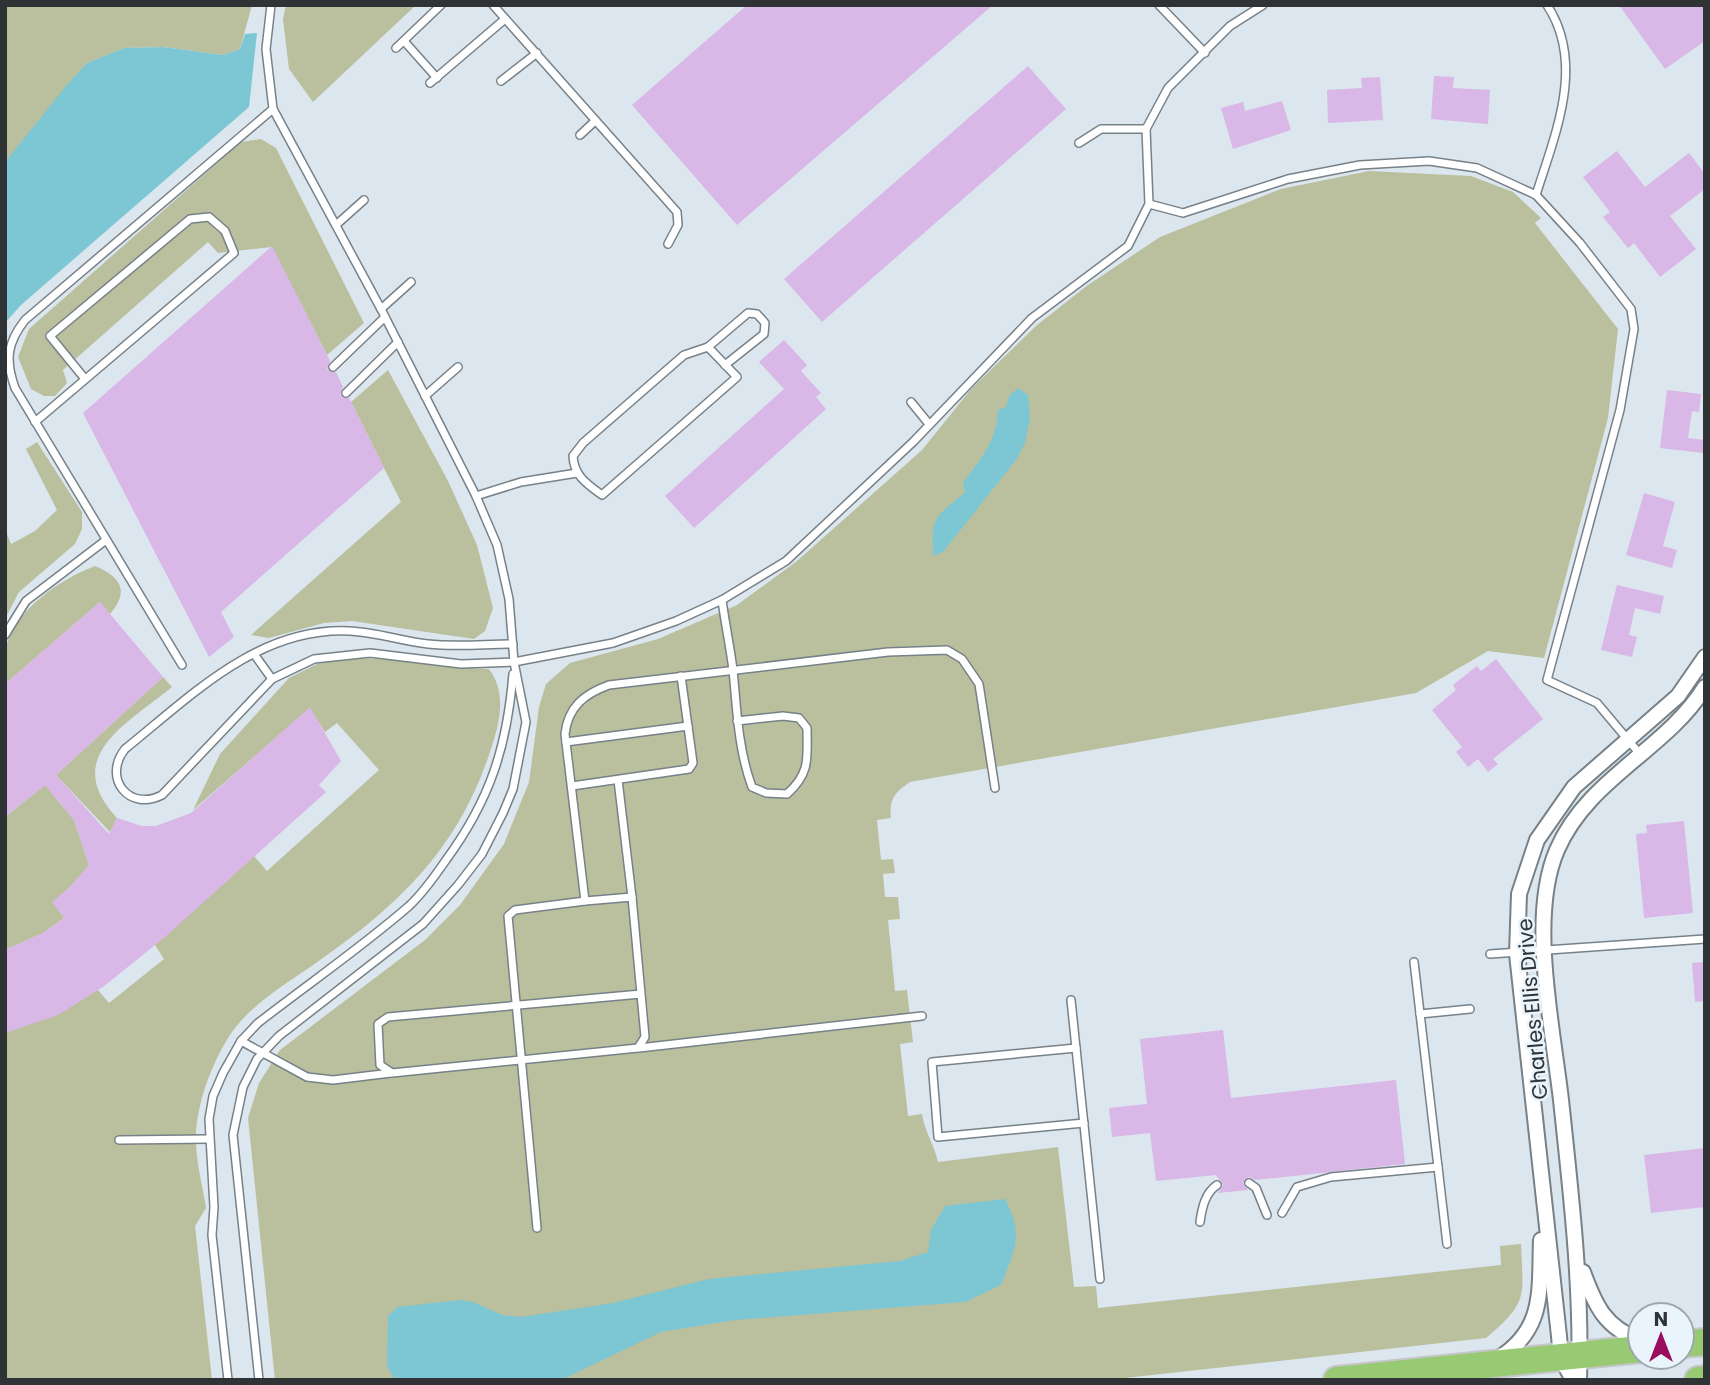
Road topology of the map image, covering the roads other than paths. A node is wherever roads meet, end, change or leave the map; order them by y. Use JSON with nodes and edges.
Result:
{"nodes":[{"id":1,"x":271,"y":5,"type":"edge"},
{"id":2,"x":441,"y":5,"type":"edge"},
{"id":3,"x":493,"y":5,"type":"edge"},
{"id":4,"x":1158,"y":5,"type":"edge"},
{"id":5,"x":1264,"y":5,"type":"edge"},
{"id":6,"x":1548,"y":5,"type":"edge"},
{"id":7,"x":505,"y":19,"type":"junction"},
{"id":8,"x":404,"y":41,"type":"junction"},
{"id":9,"x":396,"y":48,"type":"dead end"},
{"id":10,"x":537,"y":53,"type":"junction"},
{"id":11,"x":1205,"y":53,"type":"junction"},
{"id":12,"x":437,"y":78,"type":"junction"},
{"id":13,"x":501,"y":81,"type":"dead end"},
{"id":14,"x":430,"y":83,"type":"dead end"},
{"id":15,"x":272,"y":109,"type":"junction"},
{"id":16,"x":595,"y":121,"type":"junction"},
{"id":17,"x":1146,"y":129,"type":"junction"},
{"id":18,"x":580,"y":135,"type":"dead end"},
{"id":19,"x":1079,"y":143,"type":"dead end"},
{"id":20,"x":1536,"y":195,"type":"junction"},
{"id":21,"x":364,"y":200,"type":"dead end"},
{"id":22,"x":1149,"y":204,"type":"junction"},
{"id":23,"x":336,"y":225,"type":"junction"},
{"id":24,"x":668,"y":244,"type":"dead end"},
{"id":25,"x":411,"y":282,"type":"dead end"},
{"id":26,"x":383,"y":313,"type":"junction"},
{"id":27,"x":398,"y":342,"type":"junction"},
{"id":28,"x":708,"y":346,"type":"junction"},
{"id":29,"x":725,"y":365,"type":"junction"},
{"id":30,"x":333,"y":367,"type":"dead end"},
{"id":31,"x":458,"y":367,"type":"dead end"},
{"id":32,"x":85,"y":379,"type":"junction"},
{"id":33,"x":346,"y":393,"type":"dead end"},
{"id":34,"x":425,"y":396,"type":"junction"},
{"id":35,"x":911,"y":402,"type":"dead end"},
{"id":36,"x":35,"y":422,"type":"junction"},
{"id":37,"x":929,"y":424,"type":"junction"},
{"id":38,"x":577,"y":473,"type":"junction"},
{"id":39,"x":476,"y":496,"type":"junction"},
{"id":40,"x":106,"y":540,"type":"junction"},
{"id":41,"x":722,"y":600,"type":"junction"},
{"id":42,"x":5,"y":635,"type":"edge"},
{"id":43,"x":513,"y":644,"type":"junction"},
{"id":44,"x":254,"y":654,"type":"junction"},
{"id":45,"x":1705,"y":657,"type":"edge"},
{"id":46,"x":514,"y":662,"type":"junction"},
{"id":47,"x":182,"y":665,"type":"dead end"},
{"id":48,"x":733,"y":670,"type":"junction"},
{"id":49,"x":681,"y":677,"type":"junction"},
{"id":50,"x":272,"y":679,"type":"junction"},
{"id":51,"x":1705,"y":687,"type":"edge"},
{"id":52,"x":737,"y":721,"type":"junction"},
{"id":53,"x":688,"y":726,"type":"junction"},
{"id":54,"x":1628,"y":740,"type":"junction"},
{"id":55,"x":566,"y":742,"type":"junction"},
{"id":56,"x":1639,"y":753,"type":"junction"},
{"id":57,"x":618,"y":780,"type":"junction"},
{"id":58,"x":572,"y":786,"type":"junction"},
{"id":59,"x":995,"y":788,"type":"dead end"},
{"id":60,"x":632,"y":897,"type":"junction"},
{"id":61,"x":585,"y":901,"type":"junction"},
{"id":62,"x":1705,"y":939,"type":"edge"},
{"id":63,"x":1545,"y":952,"type":"junction"},
{"id":64,"x":1490,"y":954,"type":"dead end"},
{"id":65,"x":1517,"y":954,"type":"junction"},
{"id":66,"x":1414,"y":962,"type":"dead end"},
{"id":67,"x":641,"y":994,"type":"junction"},
{"id":68,"x":1070,"y":1000,"type":"dead end"},
{"id":69,"x":515,"y":1007,"type":"junction"},
{"id":70,"x":1470,"y":1009,"type":"dead end"},
{"id":71,"x":1420,"y":1014,"type":"junction"},
{"id":72,"x":922,"y":1016,"type":"dead end"},
{"id":73,"x":241,"y":1041,"type":"junction"},
{"id":74,"x":638,"y":1048,"type":"junction"},
{"id":75,"x":1076,"y":1048,"type":"junction"},
{"id":76,"x":263,"y":1054,"type":"junction"},
{"id":77,"x":520,"y":1060,"type":"junction"},
{"id":78,"x":392,"y":1073,"type":"junction"},
{"id":79,"x":1084,"y":1124,"type":"junction"},
{"id":80,"x":209,"y":1139,"type":"junction"},
{"id":81,"x":119,"y":1140,"type":"dead end"},
{"id":82,"x":1438,"y":1167,"type":"junction"},
{"id":83,"x":1249,"y":1183,"type":"dead end"},
{"id":84,"x":1217,"y":1185,"type":"dead end"},
{"id":85,"x":1543,"y":1189,"type":"junction"},
{"id":86,"x":1282,"y":1213,"type":"dead end"},
{"id":87,"x":1267,"y":1215,"type":"dead end"},
{"id":88,"x":1200,"y":1222,"type":"dead end"},
{"id":89,"x":537,"y":1228,"type":"dead end"},
{"id":90,"x":1447,"y":1244,"type":"dead end"},
{"id":91,"x":1578,"y":1261,"type":"junction"},
{"id":92,"x":1100,"y":1279,"type":"dead end"},
{"id":93,"x":1626,"y":1333,"type":"edge"},
{"id":94,"x":1626,"y":1353,"type":"edge"},
{"id":95,"x":1477,"y":1365,"type":"junction"},
{"id":96,"x":1573,"y":1368,"type":"edge"},
{"id":97,"x":1705,"y":1379,"type":"edge"},
{"id":98,"x":228,"y":1380,"type":"edge"},
{"id":99,"x":259,"y":1380,"type":"edge"},
{"id":100,"x":1337,"y":1380,"type":"edge"},
{"id":101,"x":1699,"y":1380,"type":"edge"}],
"edges":[{"from":1,"to":15,"type":"lane"},
{"from":2,"to":8,"type":"lane"},
{"from":3,"to":7,"type":"lane"},
{"from":4,"to":11,"type":"lane"},
{"from":5,"to":11,"type":"lane"},
{"from":6,"to":20,"type":"lane"},
{"from":7,"to":10,"type":"lane"},
{"from":7,"to":12,"type":"lane"},
{"from":8,"to":9,"type":"lane"},
{"from":8,"to":12,"type":"lane"},
{"from":10,"to":13,"type":"lane"},
{"from":10,"to":16,"type":"lane"},
{"from":11,"to":17,"type":"lane"},
{"from":12,"to":14,"type":"lane"},
{"from":15,"to":23,"type":"lane"},
{"from":15,"to":36,"type":"lane"},
{"from":16,"to":18,"type":"lane"},
{"from":16,"to":24,"type":"lane"},
{"from":17,"to":19,"type":"lane"},
{"from":17,"to":22,"type":"lane"},
{"from":20,"to":22,"type":"lane"},
{"from":20,"to":54,"type":"lane"},
{"from":21,"to":23,"type":"lane"},
{"from":22,"to":37,"type":"lane"},
{"from":23,"to":26,"type":"lane"},
{"from":25,"to":26,"type":"lane"},
{"from":26,"to":27,"type":"lane"},
{"from":26,"to":30,"type":"lane"},
{"from":27,"to":33,"type":"lane"},
{"from":27,"to":34,"type":"lane"},
{"from":28,"to":29,"type":"lane"},
{"from":28,"to":29,"type":"lane"},
{"from":28,"to":38,"type":"lane"},
{"from":29,"to":38,"type":"lane"},
{"from":31,"to":34,"type":"lane"},
{"from":32,"to":32,"type":"lane"},
{"from":32,"to":36,"type":"lane"},
{"from":34,"to":39,"type":"lane"},
{"from":35,"to":37,"type":"lane"},
{"from":36,"to":40,"type":"lane"},
{"from":37,"to":41,"type":"lane"},
{"from":38,"to":39,"type":"lane"},
{"from":39,"to":43,"type":"lane"},
{"from":40,"to":42,"type":"lane"},
{"from":40,"to":47,"type":"lane"},
{"from":41,"to":46,"type":"lane"},
{"from":41,"to":48,"type":"lane"},
{"from":43,"to":44,"type":"lane"},
{"from":43,"to":46,"type":"lane"},
{"from":44,"to":50,"type":"lane"},
{"from":44,"to":50,"type":"lane"},
{"from":45,"to":54,"type":"street","name":"Charles Ellis Drive"},
{"from":46,"to":50,"type":"lane"},
{"from":46,"to":73,"type":"lane"},
{"from":46,"to":76,"type":"lane"},
{"from":48,"to":49,"type":"lane"},
{"from":48,"to":52,"type":"lane"},
{"from":48,"to":59,"type":"lane"},
{"from":49,"to":53,"type":"lane"},
{"from":49,"to":55,"type":"lane"},
{"from":51,"to":56,"type":"street","name":"Charles Ellis Drive"},
{"from":52,"to":52,"type":"lane"},
{"from":53,"to":55,"type":"lane"},
{"from":53,"to":57,"type":"lane"},
{"from":54,"to":56,"type":"lane"},
{"from":54,"to":65,"type":"street","name":"Charles Ellis Drive"},
{"from":55,"to":58,"type":"lane"},
{"from":56,"to":63,"type":"street","name":"Charles Ellis Drive"},
{"from":57,"to":58,"type":"lane"},
{"from":57,"to":60,"type":"lane"},
{"from":58,"to":61,"type":"lane"},
{"from":60,"to":61,"type":"lane"},
{"from":60,"to":67,"type":"lane"},
{"from":61,"to":69,"type":"lane"},
{"from":62,"to":63,"type":"lane"},
{"from":63,"to":65,"type":"lane"},
{"from":63,"to":91,"type":"street","name":"Charles Ellis Drive"},
{"from":64,"to":65,"type":"lane"},
{"from":65,"to":85,"type":"street","name":"Charles Ellis Drive"},
{"from":66,"to":71,"type":"lane"},
{"from":67,"to":69,"type":"lane"},
{"from":67,"to":74,"type":"lane"},
{"from":68,"to":75,"type":"lane"},
{"from":69,"to":77,"type":"lane"},
{"from":69,"to":78,"type":"lane"},
{"from":70,"to":71,"type":"lane"},
{"from":71,"to":82,"type":"lane"},
{"from":72,"to":74,"type":"lane"},
{"from":73,"to":76,"type":"lane"},
{"from":73,"to":80,"type":"lane"},
{"from":74,"to":77,"type":"lane"},
{"from":75,"to":79,"type":"lane"},
{"from":75,"to":79,"type":"lane"},
{"from":76,"to":78,"type":"lane"},
{"from":76,"to":99,"type":"lane"},
{"from":77,"to":78,"type":"lane"},
{"from":77,"to":89,"type":"lane"},
{"from":79,"to":92,"type":"lane"},
{"from":80,"to":81,"type":"lane"},
{"from":80,"to":98,"type":"lane"},
{"from":82,"to":86,"type":"lane"},
{"from":82,"to":90,"type":"lane"},
{"from":83,"to":87,"type":"lane"},
{"from":84,"to":88,"type":"lane"},
{"from":85,"to":95,"type":"street","name":"Charles Ellis Drive"},
{"from":85,"to":96,"type":"street","name":"Charles Ellis Drive"},
{"from":91,"to":93,"type":"street","name":"Charles Ellis Drive"},
{"from":91,"to":96,"type":"street","name":"Charles Ellis Drive"},
{"from":94,"to":96,"type":"highway"},
{"from":95,"to":96,"type":"highway"},
{"from":95,"to":100,"type":"highway"},
{"from":97,"to":101,"type":"highway"}]}
